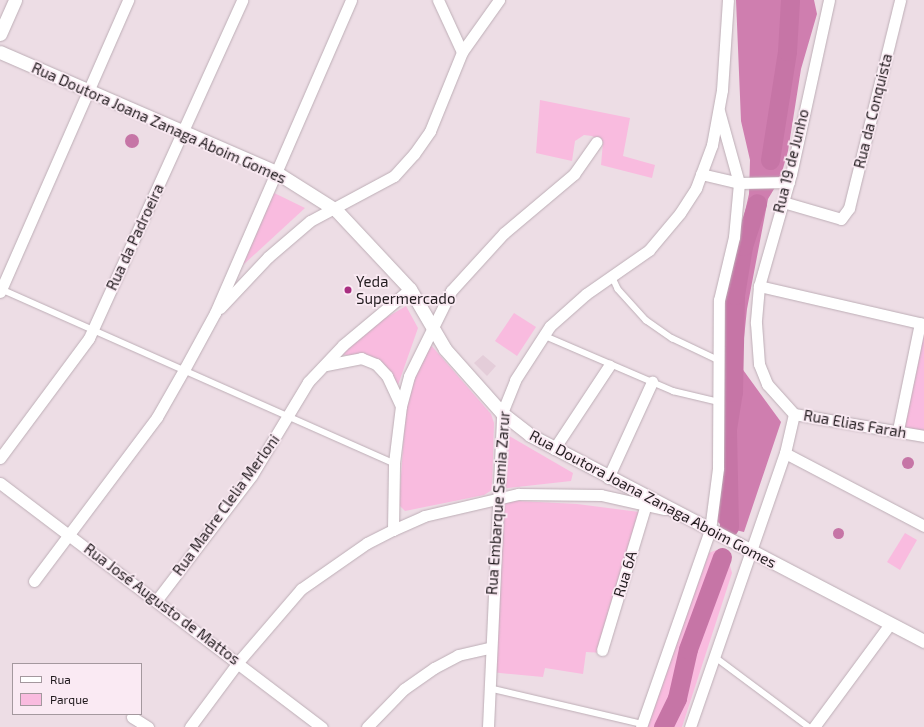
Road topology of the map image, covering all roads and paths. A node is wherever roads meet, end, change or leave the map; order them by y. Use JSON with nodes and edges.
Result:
{"nodes":[{"id":1,"x":15,"y":0,"type":"edge"},
{"id":2,"x":128,"y":0,"type":"edge"},
{"id":3,"x":242,"y":0,"type":"edge"},
{"id":4,"x":351,"y":0,"type":"edge"},
{"id":5,"x":438,"y":0,"type":"edge"},
{"id":6,"x":499,"y":0,"type":"edge"},
{"id":7,"x":728,"y":0,"type":"edge"},
{"id":8,"x":828,"y":0,"type":"edge"},
{"id":9,"x":900,"y":0,"type":"edge"},
{"id":10,"x":0,"y":34,"type":"edge"},
{"id":11,"x":0,"y":52,"type":"edge"},
{"id":12,"x":462,"y":52,"type":"junction"},
{"id":13,"x":88,"y":91,"type":"junction"},
{"id":14,"x":718,"y":108,"type":"junction"},
{"id":15,"x":183,"y":132,"type":"junction"},
{"id":16,"x":596,"y":142,"type":"dead end"},
{"id":17,"x":274,"y":171,"type":"junction"},
{"id":18,"x":701,"y":174,"type":"junction"},
{"id":19,"x":789,"y":182,"type":"junction"},
{"id":20,"x":739,"y":183,"type":"junction"},
{"id":21,"x":783,"y":202,"type":"junction"},
{"id":22,"x":336,"y":210,"type":"junction"},
{"id":23,"x":612,"y":276,"type":"junction"},
{"id":24,"x":760,"y":286,"type":"junction"},
{"id":25,"x":410,"y":289,"type":"junction"},
{"id":26,"x":1,"y":290,"type":"edge"},
{"id":27,"x":215,"y":313,"type":"junction"},
{"id":28,"x":756,"y":323,"type":"joint"},
{"id":29,"x":922,"y":323,"type":"edge"},
{"id":30,"x":94,"y":328,"type":"junction"},
{"id":31,"x":432,"y":328,"type":"junction"},
{"id":32,"x":543,"y":335,"type":"junction"},
{"id":33,"x":716,"y":359,"type":"junction"},
{"id":34,"x":323,"y":365,"type":"junction"},
{"id":35,"x":608,"y":366,"type":"junction"},
{"id":36,"x":185,"y":368,"type":"junction"},
{"id":37,"x":652,"y":382,"type":"junction"},
{"id":38,"x":720,"y":402,"type":"junction"},
{"id":39,"x":401,"y":406,"type":"junction"},
{"id":40,"x":502,"y":413,"type":"junction"},
{"id":41,"x":794,"y":414,"type":"junction"},
{"id":42,"x":288,"y":418,"type":"junction"},
{"id":43,"x":898,"y":430,"type":"junction"},
{"id":44,"x":924,"y":436,"type":"edge"},
{"id":45,"x":554,"y":449,"type":"junction"},
{"id":46,"x":785,"y":454,"type":"junction"},
{"id":47,"x":0,"y":458,"type":"edge"},
{"id":48,"x":394,"y":464,"type":"junction"},
{"id":49,"x":608,"y":478,"type":"junction"},
{"id":50,"x":0,"y":483,"type":"edge"},
{"id":51,"x":496,"y":498,"type":"junction"},
{"id":52,"x":647,"y":501,"type":"junction"},
{"id":53,"x":924,"y":526,"type":"edge"},
{"id":54,"x":393,"y":530,"type":"junction"},
{"id":55,"x":710,"y":530,"type":"junction"},
{"id":56,"x":69,"y":535,"type":"junction"},
{"id":57,"x":749,"y":550,"type":"junction"},
{"id":58,"x":34,"y":581,"type":"dead end"},
{"id":59,"x":156,"y":601,"type":"junction"},
{"id":60,"x":890,"y":624,"type":"junction"},
{"id":61,"x":924,"y":642,"type":"edge"},
{"id":62,"x":489,"y":648,"type":"junction"},
{"id":63,"x":602,"y":650,"type":"dead end"},
{"id":64,"x":715,"y":657,"type":"junction"},
{"id":65,"x":239,"y":660,"type":"junction"},
{"id":66,"x":487,"y":687,"type":"junction"},
{"id":67,"x":132,"y":717,"type":"dead end"},
{"id":68,"x":642,"y":725,"type":"edge"},
{"id":69,"x":148,"y":727,"type":"edge"},
{"id":70,"x":190,"y":727,"type":"edge"},
{"id":71,"x":322,"y":727,"type":"edge"},
{"id":72,"x":367,"y":727,"type":"edge"},
{"id":73,"x":488,"y":727,"type":"edge"},
{"id":74,"x":690,"y":727,"type":"edge"},
{"id":75,"x":809,"y":727,"type":"edge"},
{"id":76,"x":814,"y":727,"type":"edge"}],
"edges":[{"from":1,"to":10,"type":"street"},
{"from":2,"to":13,"type":"street"},
{"from":3,"to":15,"type":"street","name":"Rua da Padroeira"},
{"from":4,"to":17,"type":"street"},
{"from":5,"to":12,"type":"street"},
{"from":6,"to":12,"type":"street"},
{"from":7,"to":14,"type":"street","name":"Rua Embarque Samia Zarur"},
{"from":8,"to":19,"type":"street","name":"Rua 19 de Junho"},
{"from":9,"to":21,"type":"street","name":"Rua da Conquista"},
{"from":11,"to":13,"type":"street","name":"Rua Doutora Joana Zanaga Aboim Gomes"},
{"from":12,"to":22,"type":"street"},
{"from":13,"to":15,"type":"street","name":"Rua Doutora Joana Zanaga Aboim Gomes"},
{"from":13,"to":26,"type":"street"},
{"from":14,"to":18,"type":"street","name":"Rua Embarque Samia Zarur"},
{"from":14,"to":20,"type":"street"},
{"from":15,"to":17,"type":"street","name":"Rua Doutora Joana Zanaga Aboim Gomes"},
{"from":15,"to":30,"type":"street","name":"Rua da Padroeira"},
{"from":16,"to":31,"type":"street"},
{"from":17,"to":22,"type":"street","name":"Rua Doutora Joana Zanaga Aboim Gomes"},
{"from":17,"to":27,"type":"street"},
{"from":18,"to":20,"type":"street"},
{"from":18,"to":23,"type":"street","name":"Rua Embarque Samia Zarur"},
{"from":19,"to":20,"type":"street"},
{"from":19,"to":21,"type":"street","name":"Rua 19 de Junho"},
{"from":20,"to":33,"type":"street"},
{"from":21,"to":24,"type":"street","name":"Rua 19 de Junho"},
{"from":22,"to":25,"type":"street","name":"Rua Doutora Joana Zanaga Aboim Gomes"},
{"from":22,"to":27,"type":"street"},
{"from":23,"to":32,"type":"street","name":"Rua Embarque Samia Zarur"},
{"from":23,"to":33,"type":"lane"},
{"from":24,"to":28,"type":"street","name":"Rua 19 de Junho"},
{"from":24,"to":29,"type":"street"},
{"from":25,"to":31,"type":"street","name":"Rua Doutora Joana Zanaga Aboim Gomes"},
{"from":25,"to":34,"type":"street","name":"Rua Madre Clelia Merloni"},
{"from":26,"to":30,"type":"lane"},
{"from":27,"to":36,"type":"street"},
{"from":28,"to":41,"type":"street","name":"Rua Elias Farah"},
{"from":29,"to":43,"type":"street"},
{"from":30,"to":36,"type":"lane"},
{"from":30,"to":47,"type":"street","name":"Rua da Padroeira"},
{"from":31,"to":39,"type":"street"},
{"from":31,"to":40,"type":"street","name":"Rua Doutora Joana Zanaga Aboim Gomes"},
{"from":32,"to":35,"type":"lane"},
{"from":32,"to":40,"type":"street","name":"Rua Embarque Samia Zarur"},
{"from":33,"to":38,"type":"street"},
{"from":34,"to":39,"type":"street"},
{"from":34,"to":42,"type":"street","name":"Rua Madre Clelia Merloni"},
{"from":35,"to":37,"type":"lane"},
{"from":35,"to":45,"type":"street"},
{"from":36,"to":42,"type":"lane"},
{"from":36,"to":56,"type":"street"},
{"from":37,"to":38,"type":"lane"},
{"from":37,"to":49,"type":"street"},
{"from":38,"to":55,"type":"street"},
{"from":39,"to":48,"type":"street"},
{"from":40,"to":45,"type":"street","name":"Rua Doutora Joana Zanaga Aboim Gomes"},
{"from":40,"to":51,"type":"street","name":"Rua Embarque Samia Zarur"},
{"from":41,"to":43,"type":"street","name":"Rua Elias Farah"},
{"from":41,"to":46,"type":"street"},
{"from":42,"to":48,"type":"lane"},
{"from":42,"to":59,"type":"street","name":"Rua Madre Clelia Merloni"},
{"from":43,"to":44,"type":"street","name":"Rua Elias Farah"},
{"from":45,"to":49,"type":"street","name":"Rua Doutora Joana Zanaga Aboim Gomes"},
{"from":46,"to":53,"type":"street"},
{"from":46,"to":57,"type":"street"},
{"from":48,"to":54,"type":"street"},
{"from":49,"to":52,"type":"street","name":"Rua Doutora Joana Zanaga Aboim Gomes"},
{"from":50,"to":56,"type":"street","name":"Rua José Augusto de Mattos"},
{"from":51,"to":52,"type":"street"},
{"from":51,"to":54,"type":"street"},
{"from":51,"to":62,"type":"street","name":"Rua Embarque Samia Zarur"},
{"from":52,"to":55,"type":"street","name":"Rua Doutora Joana Zanaga Aboim Gomes"},
{"from":52,"to":63,"type":"street","name":"Rua 6A"},
{"from":54,"to":65,"type":"street"},
{"from":55,"to":57,"type":"street","name":"Rua Doutora Joana Zanaga Aboim Gomes"},
{"from":55,"to":68,"type":"street"},
{"from":56,"to":58,"type":"street"},
{"from":56,"to":59,"type":"street","name":"Rua José Augusto de Mattos"},
{"from":57,"to":60,"type":"street","name":"Rua Doutora Joana Zanaga Aboim Gomes"},
{"from":57,"to":64,"type":"street"},
{"from":59,"to":65,"type":"street","name":"Rua José Augusto de Mattos"},
{"from":60,"to":61,"type":"street","name":"Rua Doutora Joana Zanaga Aboim Gomes"},
{"from":60,"to":76,"type":"street"},
{"from":62,"to":66,"type":"street","name":"Rua Embarque Samia Zarur"},
{"from":62,"to":72,"type":"street"},
{"from":64,"to":74,"type":"street"},
{"from":64,"to":75,"type":"lane"},
{"from":65,"to":70,"type":"street"},
{"from":65,"to":71,"type":"street","name":"Rua José Augusto de Mattos"},
{"from":66,"to":68,"type":"lane"},
{"from":66,"to":73,"type":"street","name":"Rua Embarque Samia Zarur"},
{"from":67,"to":69,"type":"street"}]}
